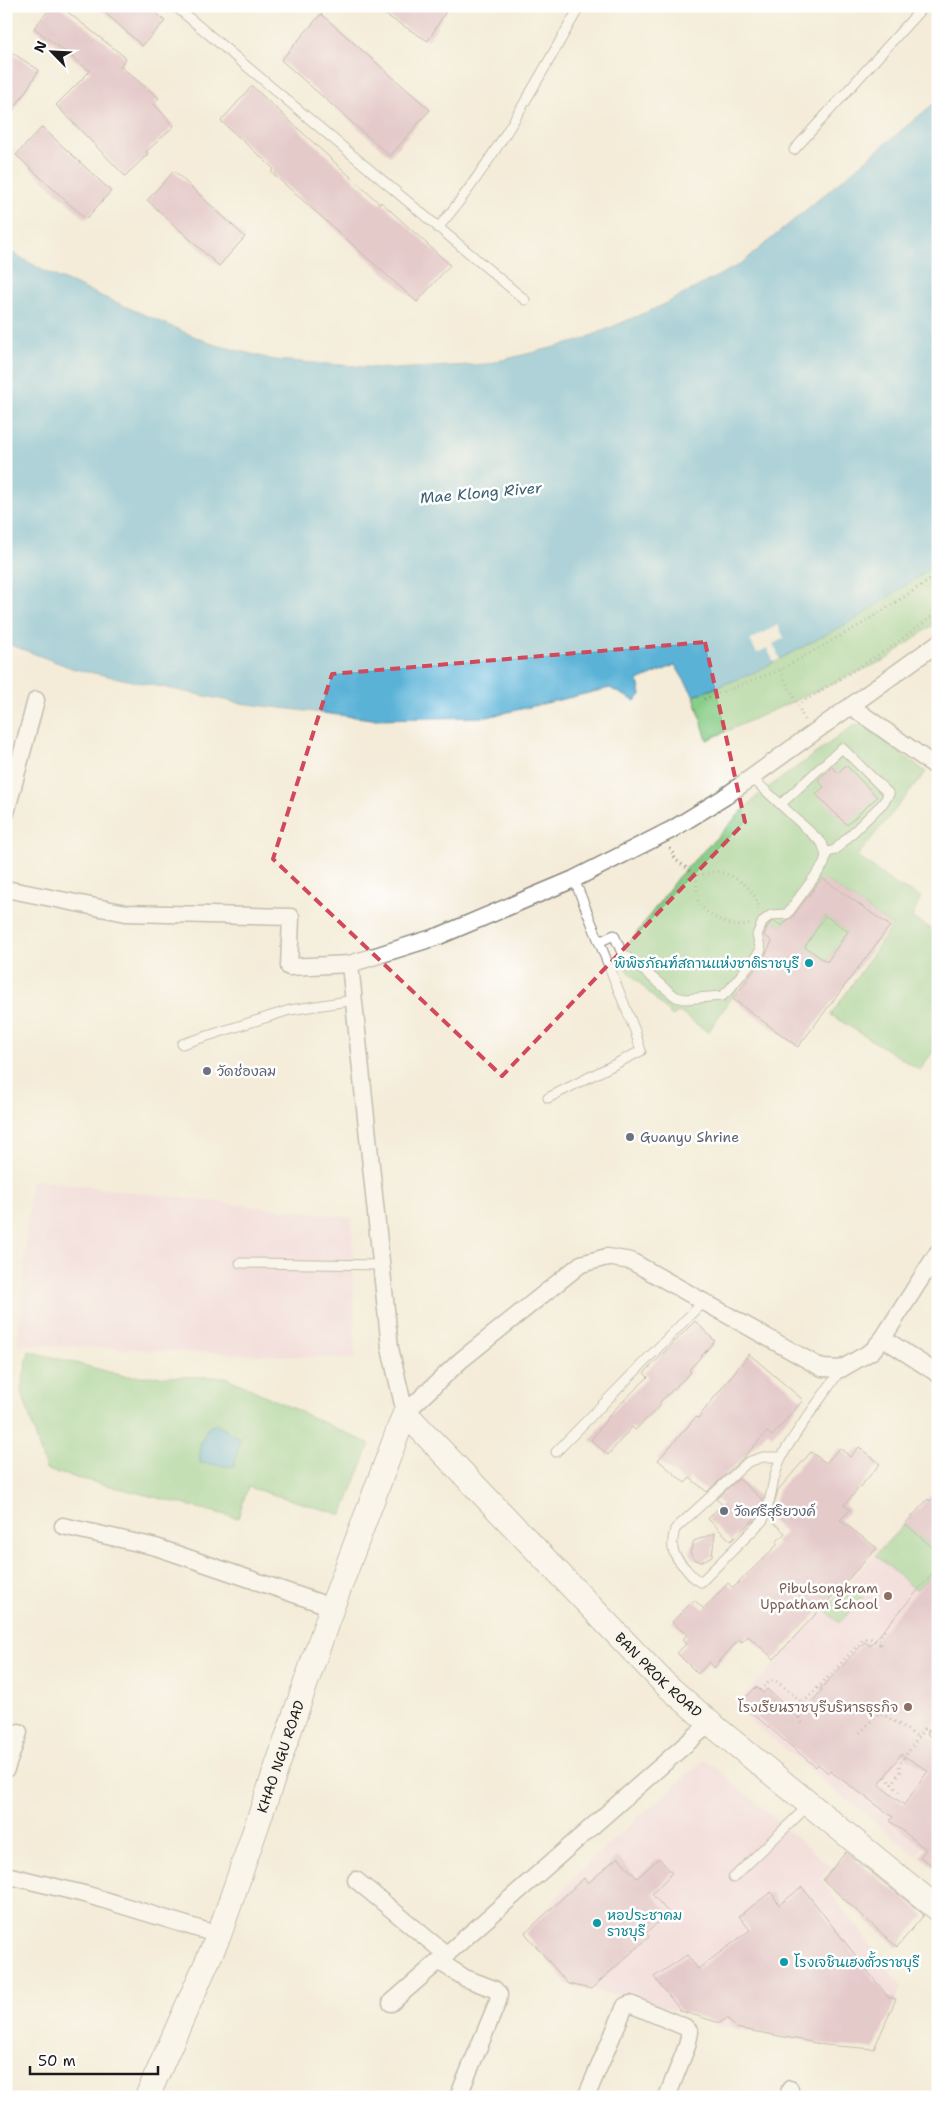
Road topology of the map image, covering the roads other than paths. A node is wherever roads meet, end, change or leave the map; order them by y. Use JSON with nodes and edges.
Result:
{"nodes":[{"id":1,"x":175,"y":6,"type":"edge"},
{"id":2,"x":580,"y":6,"type":"edge"},
{"id":3,"x":924,"y":6,"type":"edge"},
{"id":4,"x":794,"y":150,"type":"dead end"},
{"id":5,"x":438,"y":228,"type":"junction"},
{"id":6,"x":525,"y":300,"type":"dead end"},
{"id":7,"x":938,"y":644,"type":"edge"},
{"id":8,"x":36,"y":700,"type":"dead end"},
{"id":9,"x":852,"y":707,"type":"junction"},
{"id":10,"x":938,"y":768,"type":"edge"},
{"id":11,"x":752,"y":778,"type":"junction"},
{"id":12,"x":781,"y":804,"type":"junction"},
{"id":13,"x":6,"y":813,"type":"edge"},
{"id":14,"x":825,"y":852,"type":"junction"},
{"id":15,"x":574,"y":879,"type":"junction"},
{"id":16,"x":6,"y":889,"type":"edge"},
{"id":17,"x":599,"y":942,"type":"junction"},
{"id":18,"x":350,"y":964,"type":"junction"},
{"id":19,"x":354,"y":1000,"type":"junction"},
{"id":20,"x":182,"y":1044,"type":"dead end"},
{"id":21,"x":548,"y":1098,"type":"dead end"},
{"id":22,"x":938,"y":1252,"type":"edge"},
{"id":23,"x":240,"y":1263,"type":"dead end"},
{"id":24,"x":381,"y":1265,"type":"junction"},
{"id":25,"x":704,"y":1301,"type":"junction"},
{"id":26,"x":883,"y":1338,"type":"junction"},
{"id":27,"x":841,"y":1369,"type":"junction"},
{"id":28,"x":938,"y":1374,"type":"edge"},
{"id":29,"x":405,"y":1414,"type":"junction"},
{"id":30,"x":556,"y":1452,"type":"dead end"},
{"id":31,"x":781,"y":1457,"type":"junction"},
{"id":32,"x":63,"y":1526,"type":"dead end"},
{"id":33,"x":332,"y":1607,"type":"junction"},
{"id":34,"x":710,"y":1723,"type":"junction"},
{"id":35,"x":19,"y":1732,"type":"dead end"},
{"id":36,"x":6,"y":1769,"type":"edge"},
{"id":37,"x":809,"y":1804,"type":"junction"},
{"id":38,"x":6,"y":1875,"type":"edge"},
{"id":39,"x":733,"y":1878,"type":"dead end"},
{"id":40,"x":356,"y":1880,"type":"dead end"},
{"id":41,"x":938,"y":1909,"type":"edge"},
{"id":42,"x":219,"y":1934,"type":"junction"},
{"id":43,"x":443,"y":1959,"type":"junction"},
{"id":44,"x":392,"y":2003,"type":"dead end"},
{"id":45,"x":147,"y":2097,"type":"edge"},
{"id":46,"x":458,"y":2097,"type":"edge"},
{"id":47,"x":586,"y":2097,"type":"edge"},
{"id":48,"x":667,"y":2097,"type":"edge"}],
"edges":[{"from":1,"to":5,"type":"lane"},
{"from":2,"to":5,"type":"lane"},
{"from":3,"to":4,"type":"lane"},
{"from":5,"to":6,"type":"lane"},
{"from":7,"to":9,"type":"street"},
{"from":8,"to":13,"type":"street"},
{"from":9,"to":10,"type":"street"},
{"from":9,"to":11,"type":"street"},
{"from":11,"to":12,"type":"lane"},
{"from":11,"to":15,"type":"street"},
{"from":12,"to":14,"type":"lane"},
{"from":12,"to":14,"type":"lane"},
{"from":14,"to":17,"type":"lane"},
{"from":15,"to":17,"type":"lane"},
{"from":15,"to":18,"type":"street"},
{"from":16,"to":18,"type":"street"},
{"from":17,"to":21,"type":"lane"},
{"from":18,"to":19,"type":"street"},
{"from":19,"to":20,"type":"lane"},
{"from":19,"to":24,"type":"street"},
{"from":22,"to":26,"type":"street"},
{"from":23,"to":24,"type":"lane"},
{"from":24,"to":29,"type":"street"},
{"from":25,"to":27,"type":"street"},
{"from":25,"to":29,"type":"street"},
{"from":25,"to":30,"type":"lane"},
{"from":26,"to":27,"type":"street"},
{"from":26,"to":28,"type":"street"},
{"from":27,"to":31,"type":"lane"},
{"from":29,"to":33,"type":"street","name":"KHAO NGU ROAD"},
{"from":29,"to":34,"type":"street","name":"BAN PROK ROAD"},
{"from":31,"to":31,"type":"lane"},
{"from":32,"to":33,"type":"street"},
{"from":33,"to":42,"type":"street","name":"KHAO NGU ROAD"},
{"from":34,"to":37,"type":"street","name":"BAN PROK ROAD"},
{"from":34,"to":43,"type":"street"},
{"from":35,"to":36,"type":"street"},
{"from":37,"to":39,"type":"lane"},
{"from":37,"to":41,"type":"street","name":"BAN PROK ROAD"},
{"from":38,"to":42,"type":"street"},
{"from":40,"to":43,"type":"street"},
{"from":42,"to":45,"type":"street","name":"KHAO NGU ROAD"},
{"from":43,"to":44,"type":"street"},
{"from":43,"to":46,"type":"street"},
{"from":47,"to":48,"type":"street"}]}
